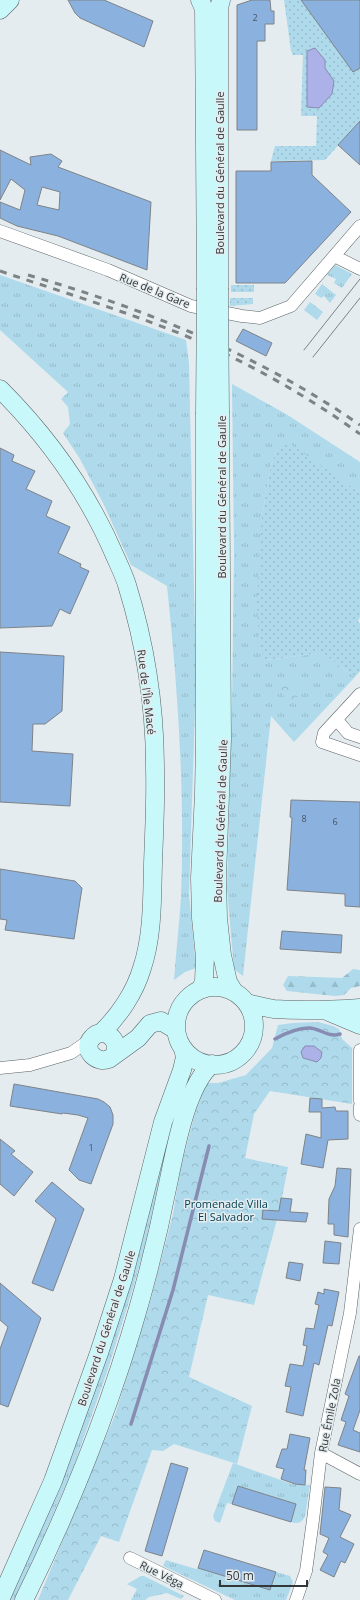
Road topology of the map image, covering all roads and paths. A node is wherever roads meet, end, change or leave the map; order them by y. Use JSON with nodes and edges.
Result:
{"nodes":[{"id":1,"x":10,"y":0,"type":"edge"},
{"id":2,"x":201,"y":0,"type":"edge"},
{"id":3,"x":220,"y":0,"type":"edge"},
{"id":4,"x":0,"y":10,"type":"edge"},
{"id":5,"x":360,"y":226,"type":"edge"},
{"id":6,"x":0,"y":231,"type":"edge"},
{"id":7,"x":334,"y":256,"type":"junction"},
{"id":8,"x":360,"y":269,"type":"edge"},
{"id":9,"x":212,"y":288,"type":"junction"},
{"id":10,"x":0,"y":389,"type":"edge"},
{"id":11,"x":212,"y":413,"type":"junction"},
{"id":12,"x":360,"y":694,"type":"edge"},
{"id":13,"x":337,"y":720,"type":"junction"},
{"id":14,"x":360,"y":737,"type":"edge"},
{"id":15,"x":360,"y":756,"type":"edge"},
{"id":16,"x":201,"y":989,"type":"junction"},
{"id":17,"x":240,"y":997,"type":"junction"},
{"id":18,"x":181,"y":1007,"type":"junction"},
{"id":19,"x":360,"y":1009,"type":"edge"},
{"id":20,"x":293,"y":1010,"type":"junction"},
{"id":21,"x":325,"y":1010,"type":"junction"},
{"id":22,"x":360,"y":1025,"type":"edge"},
{"id":23,"x":176,"y":1030,"type":"junction"},
{"id":24,"x":253,"y":1032,"type":"junction"},
{"id":25,"x":104,"y":1034,"type":"junction"},
{"id":26,"x":183,"y":1048,"type":"junction"},
{"id":27,"x":360,"y":1050,"type":"edge"},
{"id":28,"x":71,"y":1053,"type":"junction"},
{"id":29,"x":114,"y":1055,"type":"junction"},
{"id":30,"x":96,"y":1059,"type":"junction"},
{"id":31,"x":212,"y":1064,"type":"junction"},
{"id":32,"x":0,"y":1068,"type":"edge"},
{"id":33,"x":360,"y":1101,"type":"edge"},
{"id":34,"x":360,"y":1106,"type":"edge"},
{"id":35,"x":360,"y":1115,"type":"edge"},
{"id":36,"x":360,"y":1229,"type":"edge"},
{"id":37,"x":320,"y":1453,"type":"junction"},
{"id":38,"x":360,"y":1474,"type":"edge"},
{"id":39,"x":130,"y":1558,"type":"dead end"},
{"id":40,"x":0,"y":1600,"type":"edge"},
{"id":41,"x":24,"y":1600,"type":"edge"},
{"id":42,"x":215,"y":1600,"type":"edge"},
{"id":43,"x":296,"y":1600,"type":"edge"}],
"edges":[{"from":1,"to":4,"type":"main road"},
{"from":2,"to":3,"type":"main road"},
{"from":2,"to":9,"type":"main road","name":"Boulevard du Général de Gaulle"},
{"from":3,"to":9,"type":"main road","name":"Boulevard du Général de Gaulle"},
{"from":5,"to":7,"type":"street","name":"Rue de la Gare"},
{"from":6,"to":7,"type":"street","name":"Rue de la Gare"},
{"from":7,"to":8,"type":"street"},
{"from":9,"to":11,"type":"main road","name":"Boulevard du Général de Gaulle","bridge":true},
{"from":10,"to":25,"type":"main road","name":"Rue de l'Île Macé"},
{"from":11,"to":16,"type":"main road","name":"Boulevard du Général de Gaulle"},
{"from":11,"to":17,"type":"main road","name":"Boulevard du Général de Gaulle"},
{"from":12,"to":13,"type":"street"},
{"from":13,"to":14,"type":"street"},
{"from":13,"to":15,"type":"street"},
{"from":16,"to":17,"type":"main road"},
{"from":16,"to":18,"type":"main road"},
{"from":17,"to":20,"type":"main road"},
{"from":17,"to":24,"type":"main road"},
{"from":18,"to":23,"type":"main road"},
{"from":18,"to":25,"type":"main road"},
{"from":19,"to":21,"type":"main road"},
{"from":19,"to":22,"type":"main road"},
{"from":20,"to":21,"type":"main road"},
{"from":20,"to":24,"type":"main road"},
{"from":21,"to":22,"type":"main road"},
{"from":23,"to":26,"type":"main road"},
{"from":23,"to":29,"type":"main road"},
{"from":24,"to":31,"type":"main road"},
{"from":25,"to":28,"type":"street","name":"Rue de l'Île Macé"},
{"from":25,"to":29,"type":"main road"},
{"from":25,"to":30,"type":"main road"},
{"from":26,"to":31,"type":"main road"},
{"from":26,"to":40,"type":"main road","name":"Boulevard du Général de Gaulle"},
{"from":27,"to":33,"type":"street"},
{"from":28,"to":30,"type":"street","name":"Rue de l'Île Macé"},
{"from":28,"to":32,"type":"street","name":"Rue de l'Île Macé"},
{"from":29,"to":30,"type":"main road"},
{"from":31,"to":41,"type":"main road","name":"Boulevard du Général de Gaulle"},
{"from":34,"to":35,"type":"street"},
{"from":36,"to":37,"type":"street","name":"Rue Émile Zola"},
{"from":37,"to":38,"type":"street"},
{"from":37,"to":43,"type":"street","name":"Rue Émile Zola"},
{"from":39,"to":42,"type":"street","name":"Rue Véga"}]}
